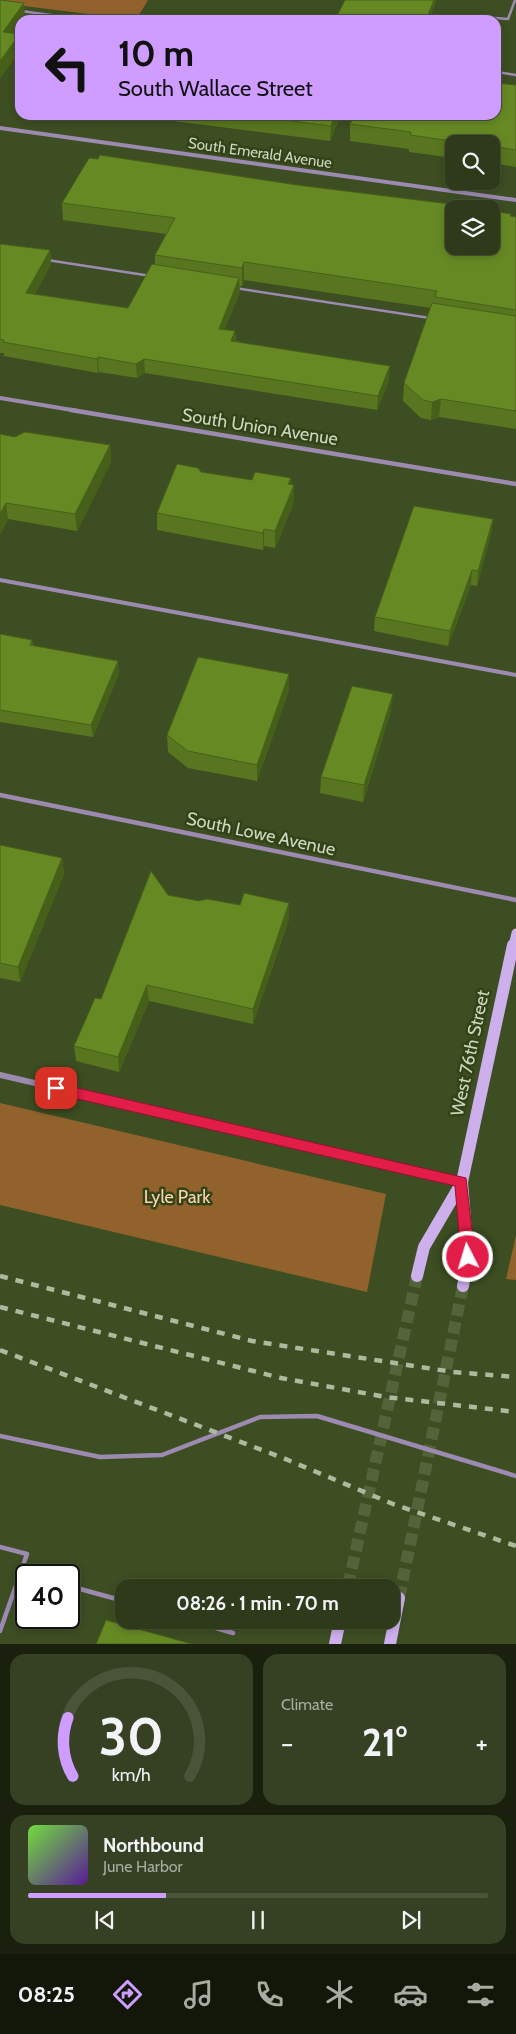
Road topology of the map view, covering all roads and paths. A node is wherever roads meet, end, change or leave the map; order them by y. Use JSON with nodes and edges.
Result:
{"nodes":[{"id":1,"x":515,"y":0,"type":"edge"},
{"id":2,"x":20,"y":11,"type":"edge"},
{"id":3,"x":50,"y":15,"type":"edge"},
{"id":4,"x":501,"y":18,"type":"edge"},
{"id":5,"x":501,"y":73,"type":"edge"},
{"id":6,"x":516,"y":75,"type":"edge"},
{"id":7,"x":0,"y":128,"type":"edge"},
{"id":8,"x":516,"y":200,"type":"edge"},
{"id":9,"x":39,"y":258,"type":"edge"},
{"id":10,"x":156,"y":276,"type":"edge"},
{"id":11,"x":234,"y":288,"type":"edge"},
{"id":12,"x":438,"y":319,"type":"edge"},
{"id":13,"x":0,"y":398,"type":"edge"},
{"id":14,"x":516,"y":484,"type":"edge"},
{"id":15,"x":0,"y":580,"type":"edge"},
{"id":16,"x":516,"y":675,"type":"edge"},
{"id":17,"x":0,"y":795,"type":"edge"},
{"id":18,"x":516,"y":900,"type":"edge"},
{"id":19,"x":516,"y":933,"type":"edge"},
{"id":20,"x":0,"y":1075,"type":"edge"},
{"id":21,"x":462,"y":1182,"type":"junction"},
{"id":22,"x":417,"y":1276,"type":"tunnel mouth"},
{"id":23,"x":463,"y":1286,"type":"tunnel mouth"},
{"id":24,"x":0,"y":1436,"type":"edge"},
{"id":25,"x":516,"y":1476,"type":"edge"},
{"id":26,"x":0,"y":1547,"type":"edge"},
{"id":27,"x":23,"y":1564,"type":"edge"},
{"id":28,"x":15,"y":1587,"type":"edge"},
{"id":29,"x":80,"y":1589,"type":"edge"},
{"id":30,"x":115,"y":1599,"type":"edge"},
{"id":31,"x":222,"y":1629,"type":"edge"},
{"id":32,"x":338,"y":1629,"type":"edge"},
{"id":33,"x":393,"y":1629,"type":"edge"},
{"id":34,"x":0,"y":1631,"type":"edge"},
{"id":35,"x":233,"y":1632,"type":"dead end"},
{"id":36,"x":335,"y":1644,"type":"edge"},
{"id":37,"x":390,"y":1644,"type":"edge"}],
"edges":[{"from":1,"to":4,"type":"lane"},
{"from":2,"to":3,"type":"lane"},
{"from":5,"to":6,"type":"lane"},
{"from":7,"to":8,"type":"street","name":"South Emerald Avenue"},
{"from":9,"to":10,"type":"lane"},
{"from":11,"to":12,"type":"lane"},
{"from":13,"to":14,"type":"street","name":"South Union Avenue"},
{"from":15,"to":16,"type":"lane"},
{"from":17,"to":18,"type":"street","name":"South Lowe Avenue"},
{"from":19,"to":21,"type":"street","name":"West 76th Street"},
{"from":20,"to":21,"type":"street"},
{"from":21,"to":22,"type":"street","name":"West 76th Street"},
{"from":21,"to":23,"type":"street","name":"West 76th Street"},
{"from":24,"to":25,"type":"lane"},
{"from":26,"to":27,"type":"lane"},
{"from":28,"to":34,"type":"lane"},
{"from":29,"to":30,"type":"lane"},
{"from":31,"to":35,"type":"lane"},
{"from":32,"to":36,"type":"street"},
{"from":33,"to":37,"type":"street"}]}
